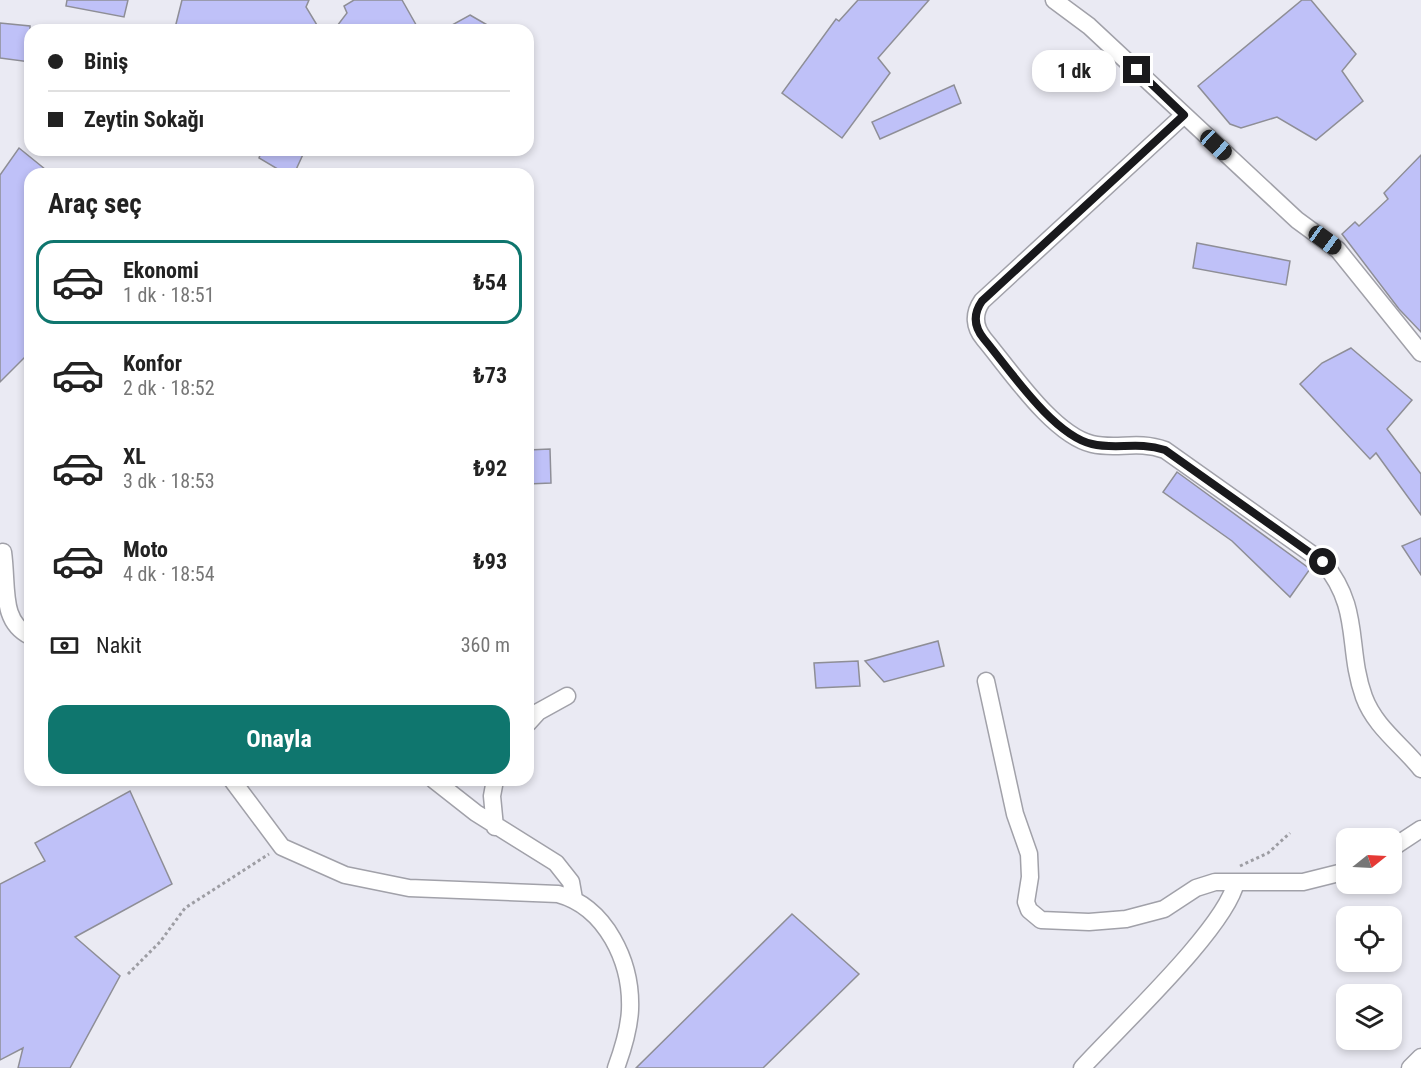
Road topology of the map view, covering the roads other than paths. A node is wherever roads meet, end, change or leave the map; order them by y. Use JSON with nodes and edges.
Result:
{"nodes":[{"id":1,"x":1054,"y":0,"type":"edge"},
{"id":2,"x":1184,"y":115,"type":"junction"},
{"id":3,"x":1421,"y":353,"type":"edge"},
{"id":4,"x":3,"y":552,"type":"dead end"},
{"id":5,"x":24,"y":633,"type":"edge"},
{"id":6,"x":986,"y":681,"type":"dead end"},
{"id":7,"x":567,"y":696,"type":"dead end"},
{"id":8,"x":534,"y":716,"type":"edge"},
{"id":9,"x":1421,"y":769,"type":"edge"},
{"id":10,"x":236,"y":786,"type":"edge"},
{"id":11,"x":439,"y":786,"type":"edge"},
{"id":12,"x":494,"y":786,"type":"edge"},
{"id":13,"x":495,"y":826,"type":"junction"},
{"id":14,"x":1421,"y":829,"type":"edge"},
{"id":15,"x":1402,"y":841,"type":"edge"},
{"id":16,"x":1336,"y":874,"type":"edge"},
{"id":17,"x":1236,"y":882,"type":"junction"},
{"id":18,"x":574,"y":899,"type":"junction"},
{"id":19,"x":1421,"y":1058,"type":"edge"},
{"id":20,"x":616,"y":1068,"type":"edge"},
{"id":21,"x":1083,"y":1068,"type":"edge"},
{"id":22,"x":1410,"y":1068,"type":"edge"}],
"edges":[{"from":1,"to":2,"type":"street"},
{"from":2,"to":3,"type":"street"},
{"from":2,"to":9,"type":"street"},
{"from":4,"to":5,"type":"street"},
{"from":6,"to":17,"type":"street"},
{"from":7,"to":8,"type":"street"},
{"from":10,"to":18,"type":"street"},
{"from":11,"to":13,"type":"street"},
{"from":12,"to":13,"type":"street"},
{"from":13,"to":18,"type":"street"},
{"from":14,"to":15,"type":"street"},
{"from":16,"to":17,"type":"street"},
{"from":17,"to":21,"type":"street"},
{"from":18,"to":20,"type":"street"},
{"from":19,"to":22,"type":"street"}]}
